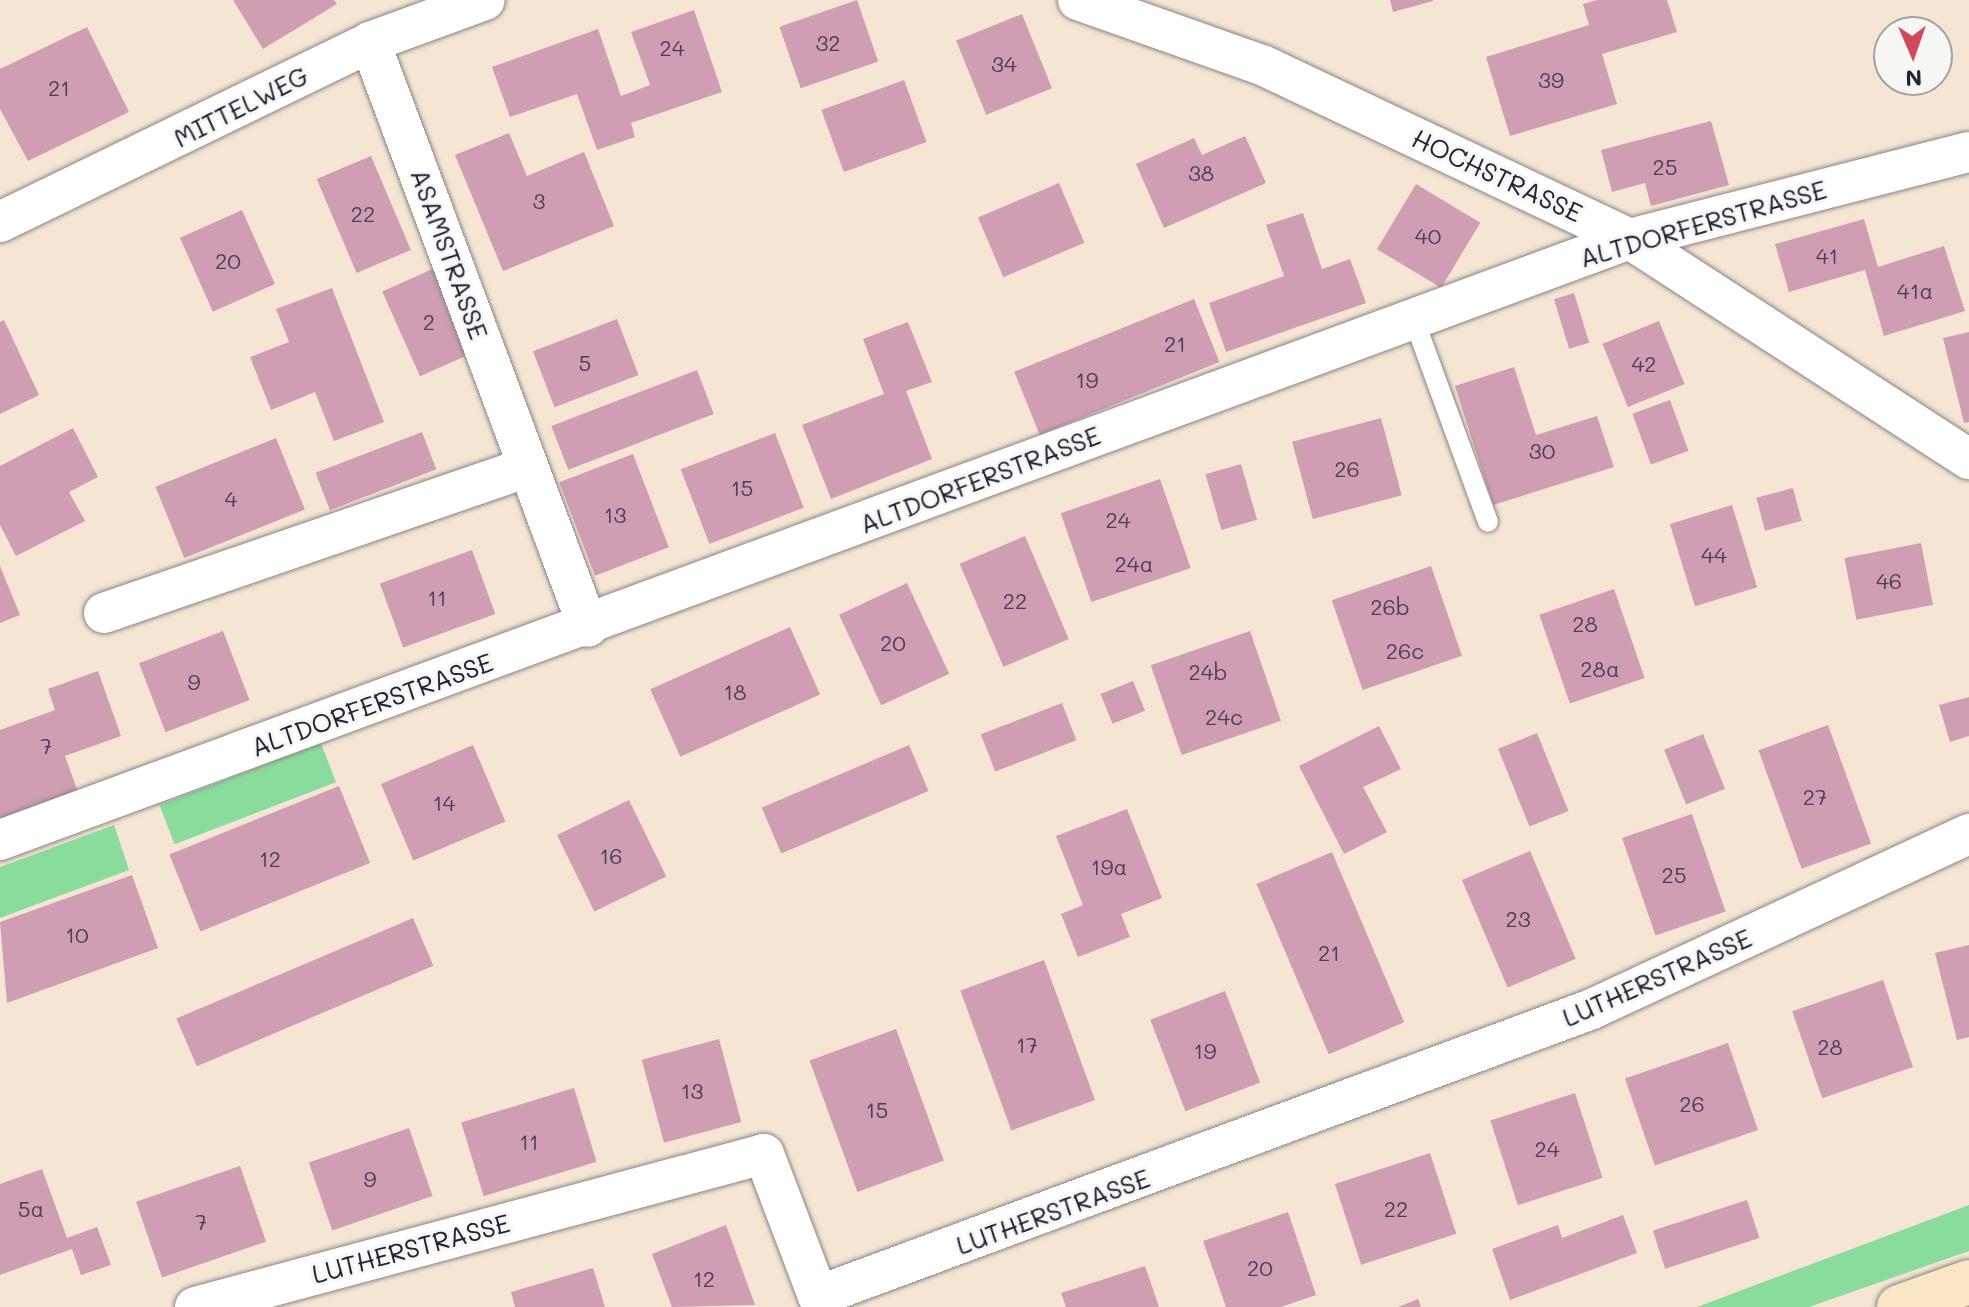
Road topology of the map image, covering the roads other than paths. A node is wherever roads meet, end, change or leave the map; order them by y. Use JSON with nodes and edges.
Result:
{"nodes":[{"id":1,"x":485,"y":0,"type":"edge"},
{"id":2,"x":1078,"y":0,"type":"edge"},
{"id":3,"x":370,"y":42,"type":"junction"},
{"id":4,"x":1969,"y":152,"type":"edge"},
{"id":5,"x":0,"y":222,"type":"edge"},
{"id":6,"x":1630,"y":239,"type":"junction"},
{"id":7,"x":1413,"y":317,"type":"junction"},
{"id":8,"x":1969,"y":459,"type":"edge"},
{"id":9,"x":528,"y":467,"type":"junction"},
{"id":10,"x":1488,"y":522,"type":"dead end"},
{"id":11,"x":104,"y":613,"type":"dead end"},
{"id":12,"x":588,"y":627,"type":"junction"},
{"id":13,"x":1969,"y":834,"type":"edge"},
{"id":14,"x":0,"y":840,"type":"edge"},
{"id":15,"x":1969,"y":1282,"type":"edge"},
{"id":16,"x":195,"y":1307,"type":"edge"},
{"id":17,"x":1899,"y":1307,"type":"edge"}],
"edges":[{"from":1,"to":3,"type":"street","name":"MITTELWEG"},
{"from":2,"to":6,"type":"street","name":"HOCHSTRASSE"},
{"from":3,"to":5,"type":"street","name":"MITTELWEG"},
{"from":3,"to":9,"type":"street","name":"ASAMSTRASSE"},
{"from":4,"to":6,"type":"street","name":"ALTDORFERSTRASSE"},
{"from":6,"to":7,"type":"street","name":"ALTDORFERSTRASSE"},
{"from":6,"to":8,"type":"street","name":"HOCHSTRASSE"},
{"from":7,"to":10,"type":"lane"},
{"from":7,"to":12,"type":"street","name":"ALTDORFERSTRASSE"},
{"from":9,"to":11,"type":"street"},
{"from":9,"to":12,"type":"street","name":"ASAMSTRASSE"},
{"from":12,"to":14,"type":"street","name":"ALTDORFERSTRASSE"},
{"from":13,"to":16,"type":"street","name":"LUTHERSTRASSE"},
{"from":15,"to":17,"type":"main road"}]}
